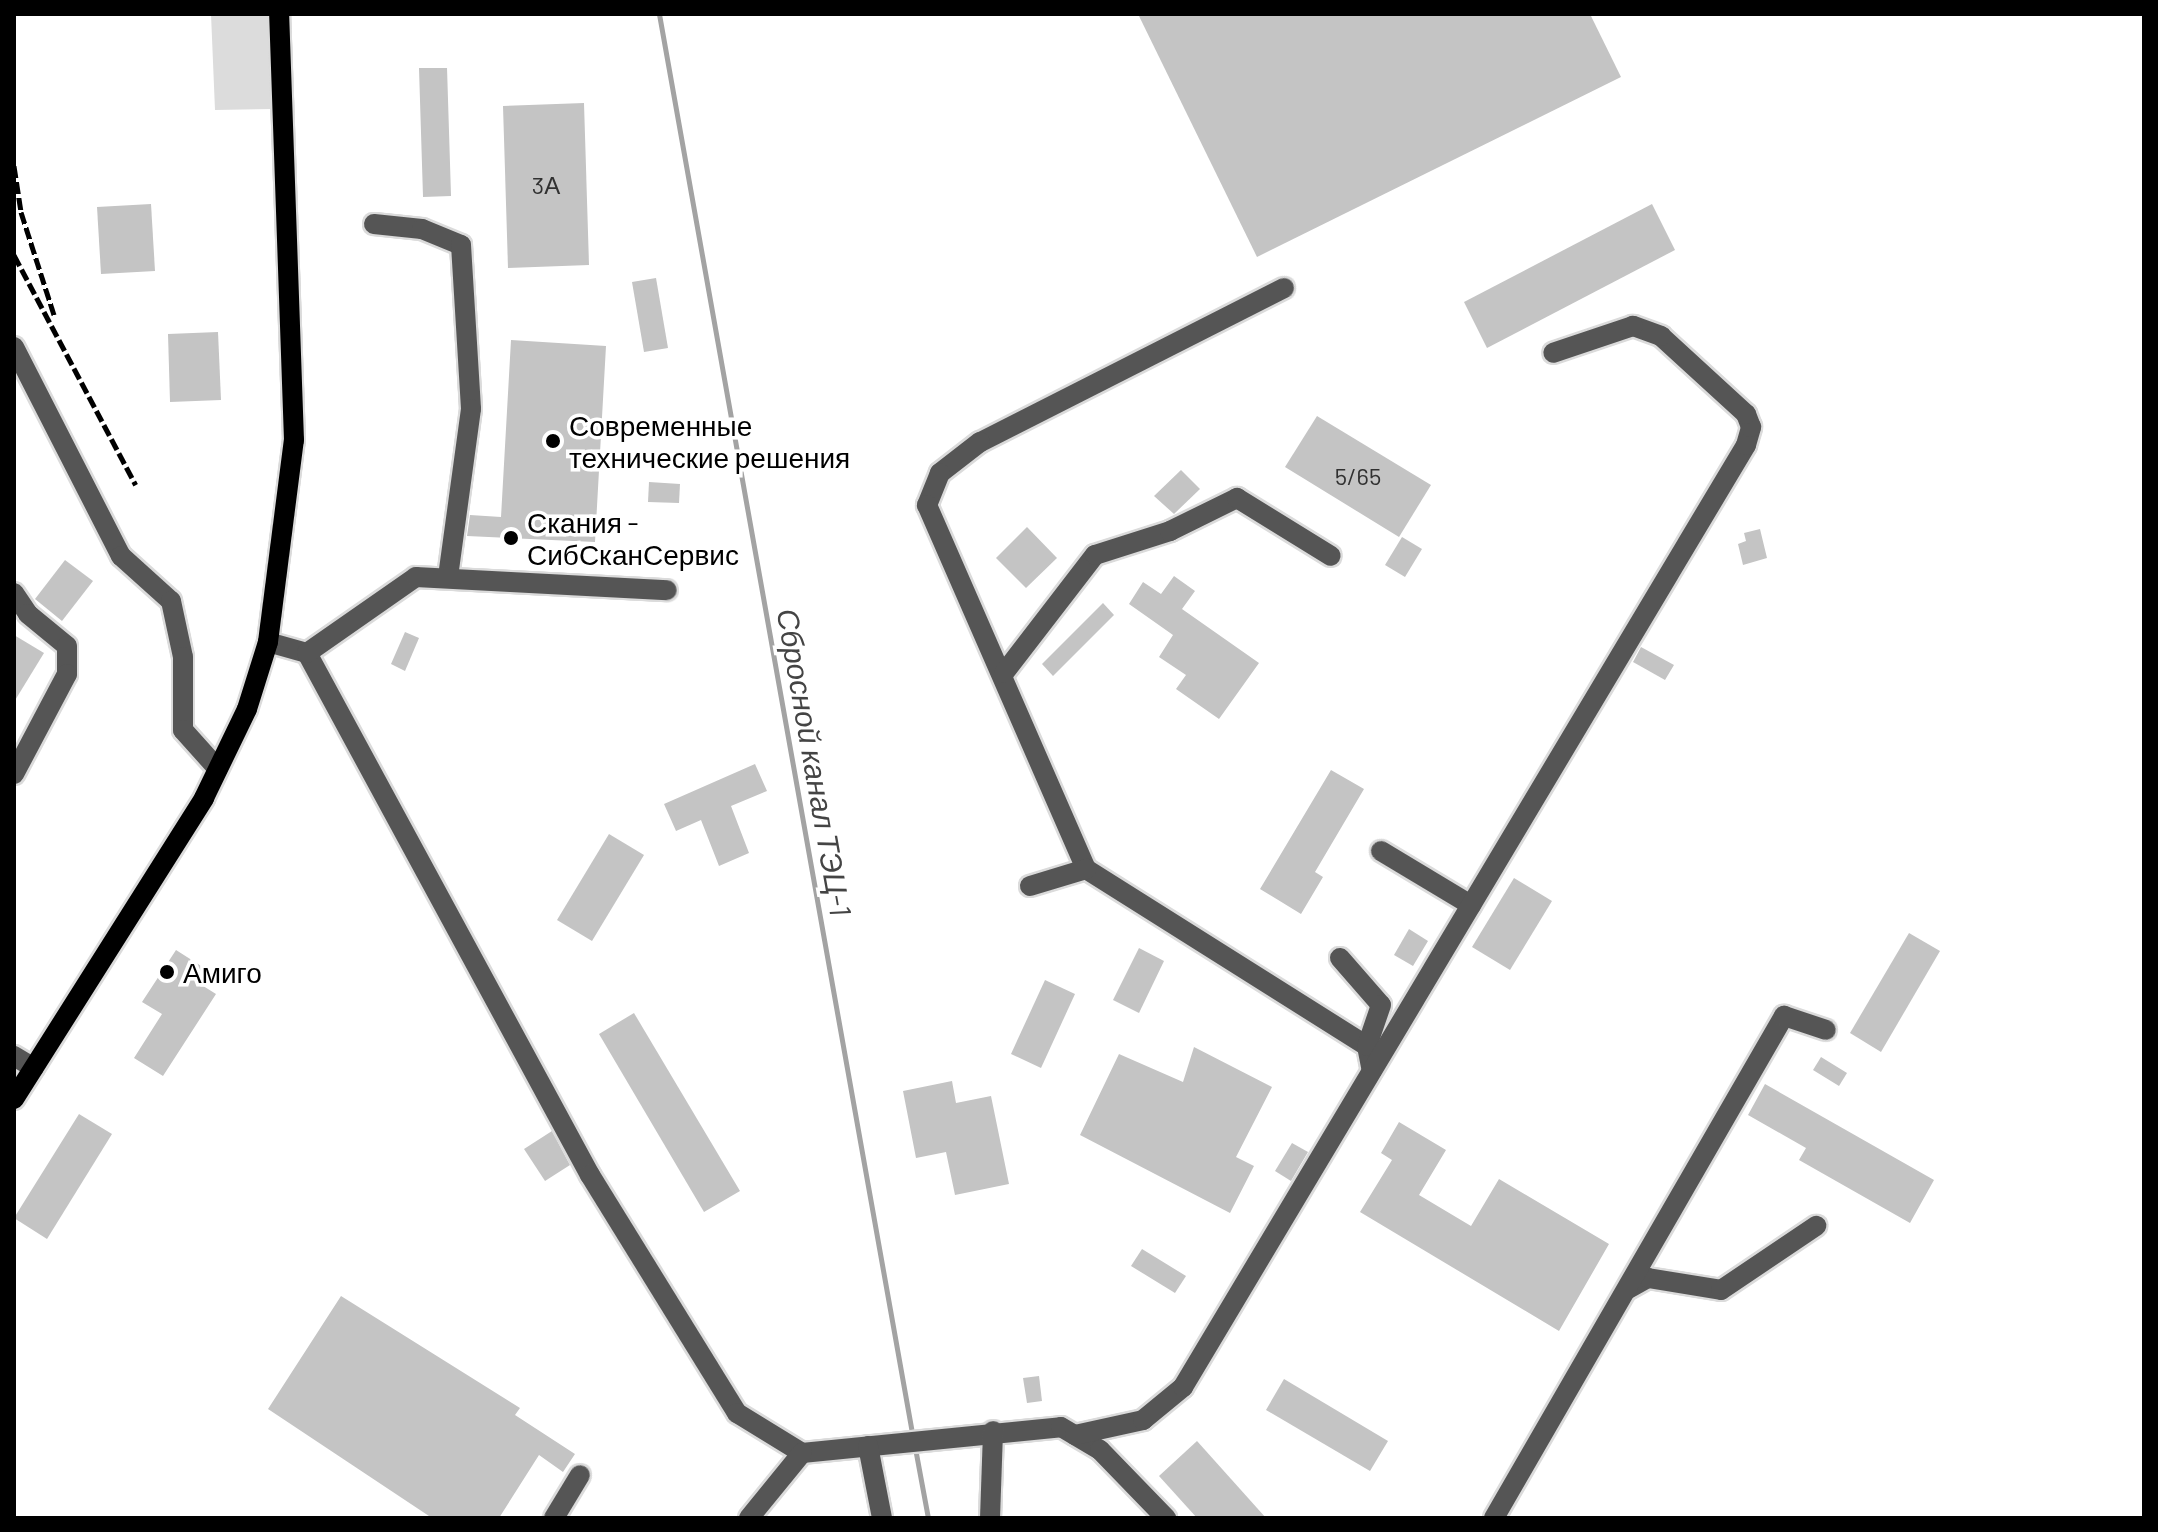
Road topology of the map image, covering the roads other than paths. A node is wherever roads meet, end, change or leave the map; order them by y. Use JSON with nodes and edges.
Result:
{"nodes":[{"id":1,"x":279,"y":14,"type":"edge"},
{"id":2,"x":374,"y":224,"type":"dead end"},
{"id":3,"x":1284,"y":288,"type":"dead end"},
{"id":4,"x":14,"y":347,"type":"edge"},
{"id":5,"x":1553,"y":353,"type":"dead end"},
{"id":6,"x":1331,"y":556,"type":"dead end"},
{"id":7,"x":448,"y":577,"type":"junction"},
{"id":8,"x":667,"y":590,"type":"dead end"},
{"id":9,"x":14,"y":593,"type":"edge"},
{"id":10,"x":268,"y":642,"type":"junction"},
{"id":11,"x":307,"y":653,"type":"junction"},
{"id":12,"x":1004,"y":673,"type":"junction"},
{"id":13,"x":218,"y":769,"type":"junction"},
{"id":14,"x":14,"y":774,"type":"edge"},
{"id":15,"x":1381,"y":851,"type":"dead end"},
{"id":16,"x":1086,"y":869,"type":"junction"},
{"id":17,"x":1030,"y":886,"type":"dead end"},
{"id":18,"x":1471,"y":905,"type":"junction"},
{"id":19,"x":1340,"y":958,"type":"dead end"},
{"id":20,"x":1826,"y":1030,"type":"dead end"},
{"id":21,"x":1367,"y":1046,"type":"junction"},
{"id":22,"x":14,"y":1056,"type":"edge"},
{"id":23,"x":34,"y":1068,"type":"junction"},
{"id":24,"x":1372,"y":1071,"type":"junction"},
{"id":25,"x":14,"y":1099,"type":"edge"},
{"id":26,"x":1816,"y":1226,"type":"dead end"},
{"id":27,"x":1628,"y":1289,"type":"junction"},
{"id":28,"x":993,"y":1431,"type":"junction"},
{"id":29,"x":1075,"y":1435,"type":"junction"},
{"id":30,"x":877,"y":1444,"type":"junction"},
{"id":31,"x":802,"y":1453,"type":"junction"},
{"id":32,"x":580,"y":1475,"type":"dead end"},
{"id":33,"x":554,"y":1518,"type":"edge"},
{"id":34,"x":749,"y":1518,"type":"edge"},
{"id":35,"x":882,"y":1518,"type":"edge"},
{"id":36,"x":990,"y":1518,"type":"edge"},
{"id":37,"x":1166,"y":1518,"type":"edge"},
{"id":38,"x":1494,"y":1518,"type":"edge"}],
"edges":[{"from":1,"to":10,"type":"main road"},
{"from":2,"to":7,"type":"street"},
{"from":3,"to":12,"type":"street"},
{"from":4,"to":13,"type":"street"},
{"from":5,"to":18,"type":"street"},
{"from":6,"to":12,"type":"street"},
{"from":7,"to":8,"type":"street"},
{"from":7,"to":11,"type":"street"},
{"from":9,"to":14,"type":"street"},
{"from":10,"to":11,"type":"street"},
{"from":10,"to":13,"type":"main road"},
{"from":11,"to":31,"type":"street"},
{"from":12,"to":16,"type":"street"},
{"from":13,"to":23,"type":"main road"},
{"from":15,"to":18,"type":"street"},
{"from":16,"to":17,"type":"street"},
{"from":16,"to":21,"type":"street"},
{"from":18,"to":24,"type":"street"},
{"from":19,"to":21,"type":"street"},
{"from":20,"to":27,"type":"street"},
{"from":21,"to":24,"type":"street"},
{"from":22,"to":23,"type":"street"},
{"from":23,"to":25,"type":"main road"},
{"from":24,"to":29,"type":"street"},
{"from":26,"to":27,"type":"street"},
{"from":27,"to":38,"type":"street"},
{"from":28,"to":29,"type":"street"},
{"from":28,"to":30,"type":"street"},
{"from":28,"to":36,"type":"street"},
{"from":29,"to":37,"type":"street"},
{"from":30,"to":31,"type":"street"},
{"from":30,"to":35,"type":"street"},
{"from":31,"to":34,"type":"street"},
{"from":32,"to":33,"type":"street"}]}
